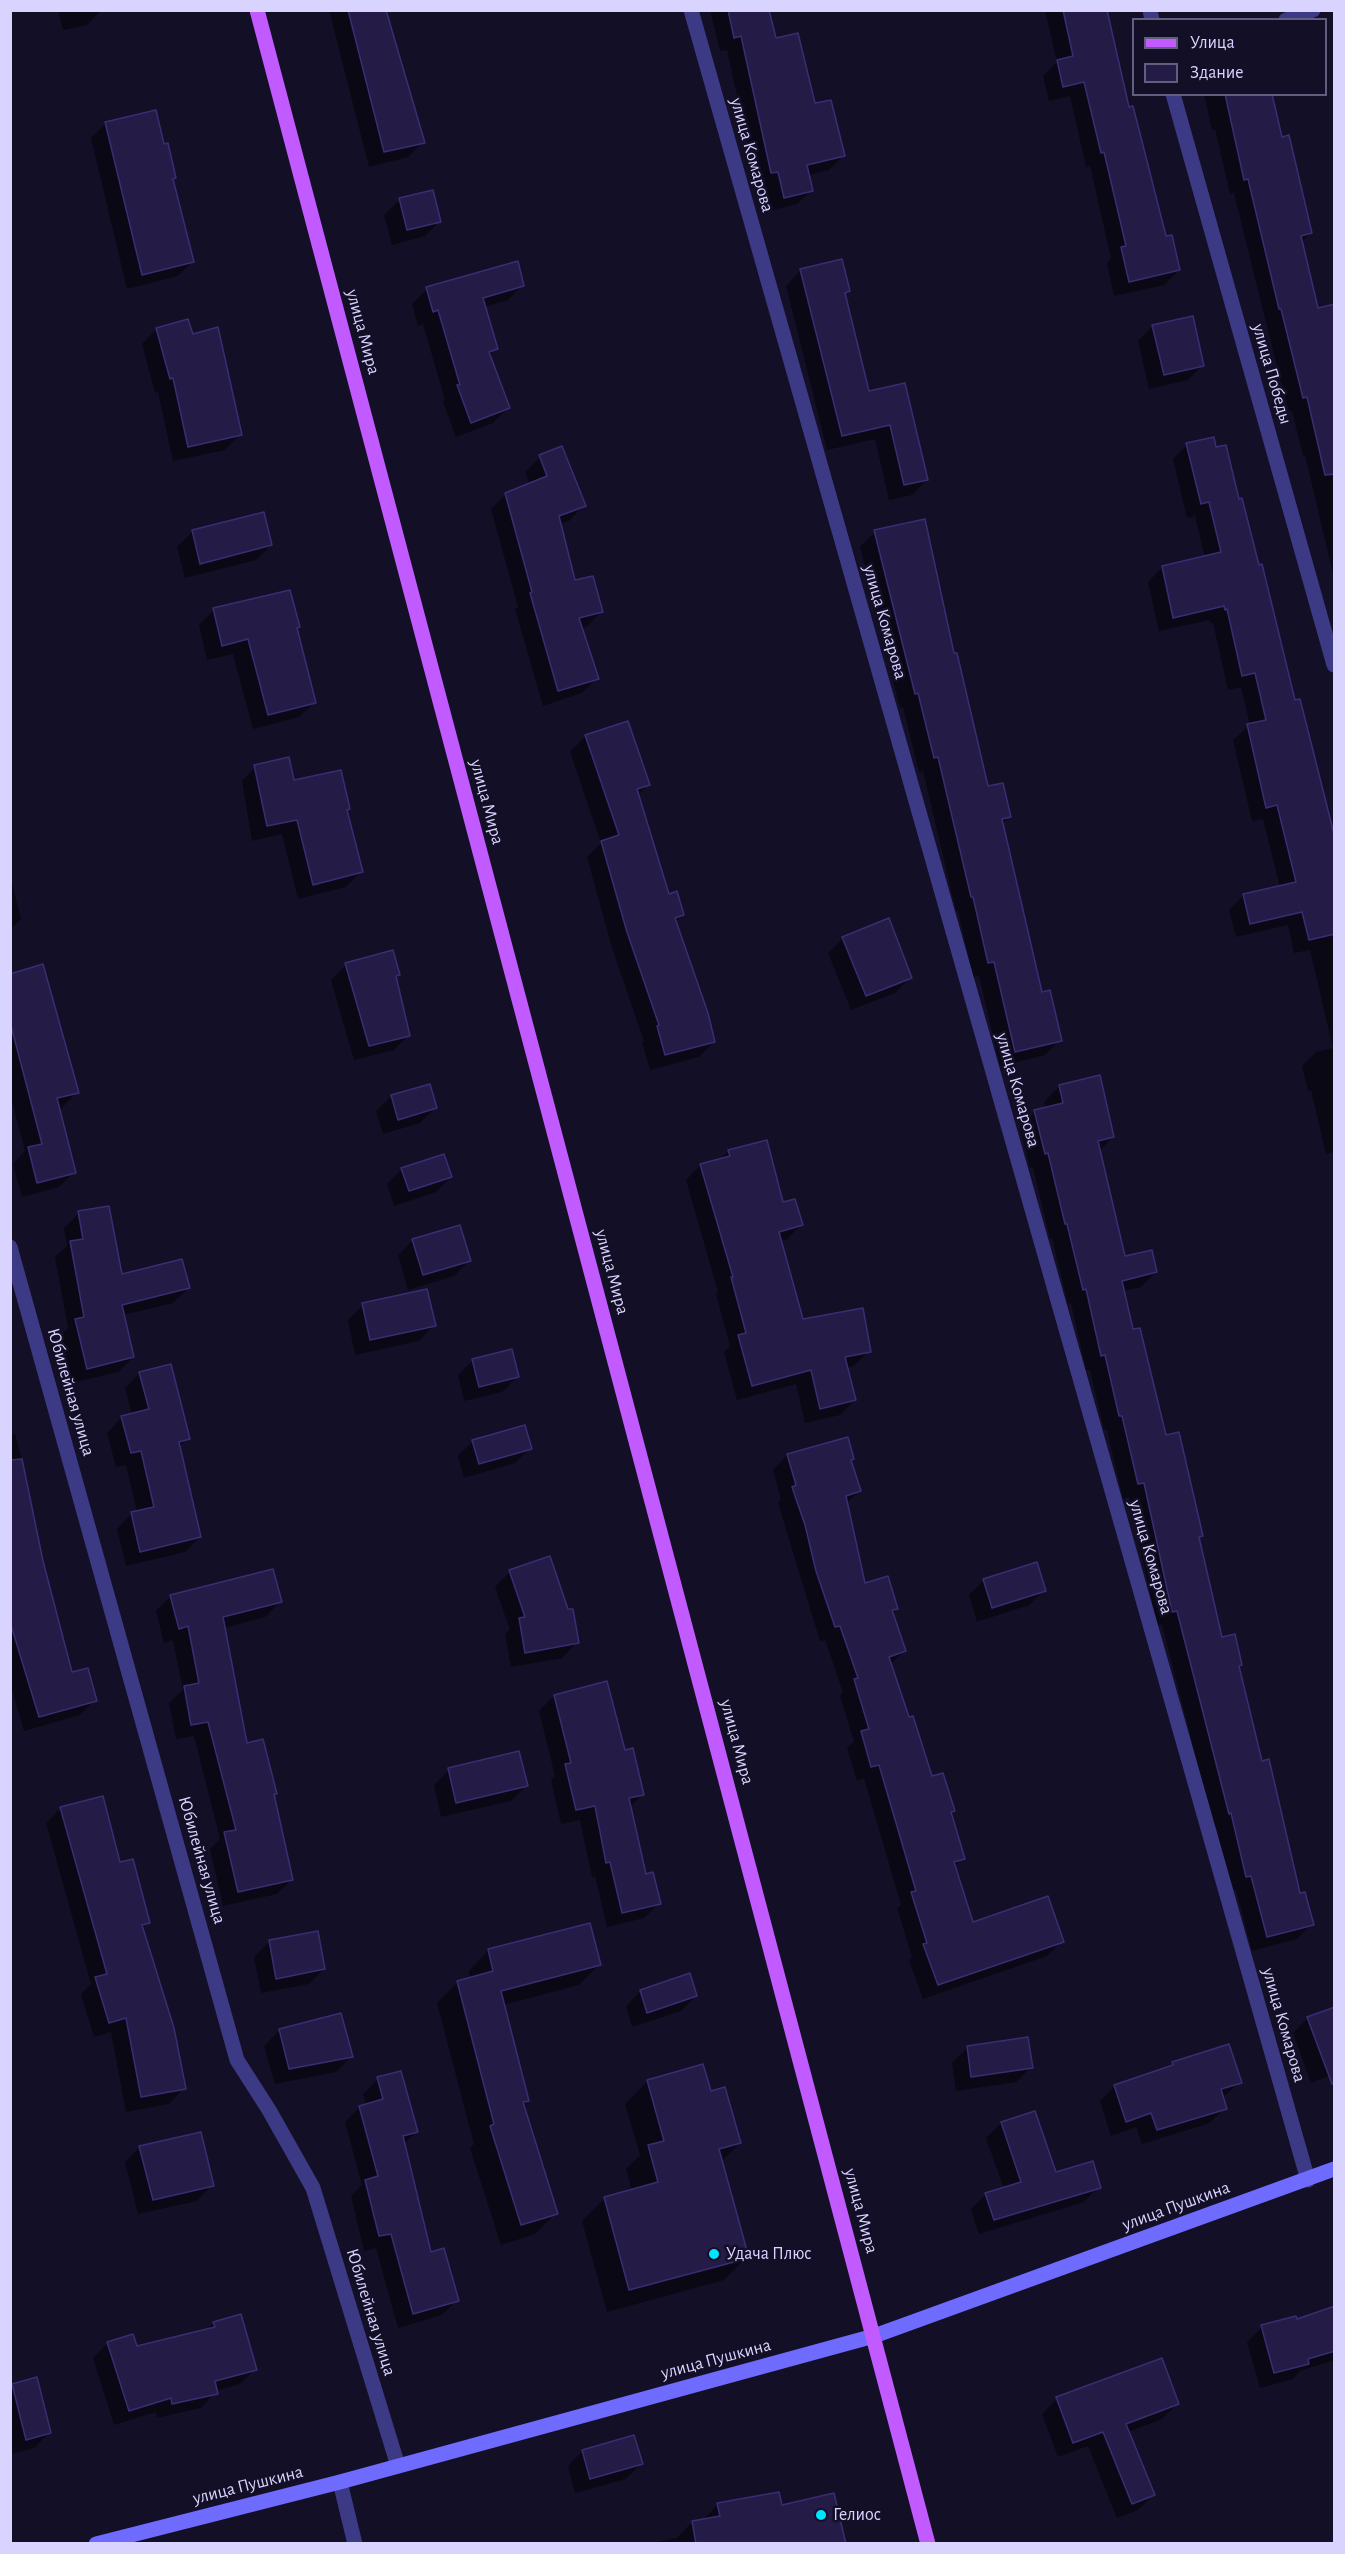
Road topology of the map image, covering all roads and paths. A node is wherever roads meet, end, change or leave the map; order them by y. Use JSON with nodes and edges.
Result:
{"nodes":[{"id":1,"x":257,"y":10,"type":"edge"},
{"id":2,"x":691,"y":10,"type":"edge"},
{"id":3,"x":1313,"y":10,"type":"edge"},
{"id":4,"x":1291,"y":18,"type":"edge"},
{"id":5,"x":1174,"y":96,"type":"edge"},
{"id":6,"x":1335,"y":665,"type":"edge"},
{"id":7,"x":10,"y":1248,"type":"edge"},
{"id":8,"x":1335,"y":2169,"type":"edge"},
{"id":9,"x":1308,"y":2180,"type":"junction"},
{"id":10,"x":874,"y":2336,"type":"junction"},
{"id":11,"x":398,"y":2466,"type":"junction"},
{"id":12,"x":340,"y":2482,"type":"junction"},
{"id":13,"x":96,"y":2544,"type":"edge"},
{"id":14,"x":355,"y":2544,"type":"edge"},
{"id":15,"x":928,"y":2544,"type":"edge"}],
"edges":[{"from":1,"to":10,"type":"main road","name":"улица Мира"},
{"from":2,"to":9,"type":"street","name":"улица Комарова"},
{"from":3,"to":4,"type":"street"},
{"from":5,"to":6,"type":"street","name":"улица Победы"},
{"from":7,"to":11,"type":"street","name":"Юбилейная улица"},
{"from":8,"to":9,"type":"street","name":"улица Пушкина"},
{"from":9,"to":10,"type":"street","name":"улица Пушкина"},
{"from":10,"to":11,"type":"street","name":"улица Пушкина"},
{"from":10,"to":15,"type":"main road","name":"улица Мира"},
{"from":11,"to":12,"type":"street","name":"улица Пушкина"},
{"from":12,"to":13,"type":"street","name":"улица Пушкина"},
{"from":12,"to":14,"type":"street"}]}
